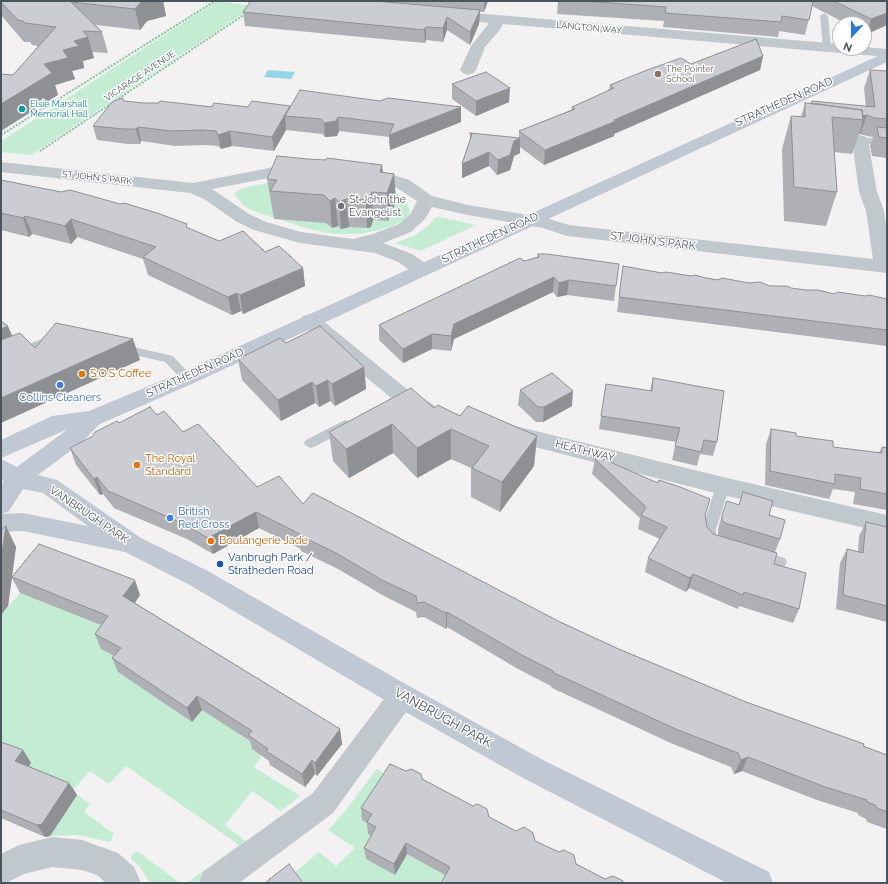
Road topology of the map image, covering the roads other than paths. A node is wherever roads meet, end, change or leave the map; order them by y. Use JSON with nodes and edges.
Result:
{"nodes":[{"id":1,"x":436,"y":14,"type":"edge"},
{"id":2,"x":824,"y":16,"type":"dead end"},
{"id":3,"x":497,"y":20,"type":"junction"},
{"id":4,"x":827,"y":48,"type":"junction"},
{"id":5,"x":887,"y":54,"type":"edge"},
{"id":6,"x":468,"y":70,"type":"dead end"},
{"id":7,"x":836,"y":137,"type":"edge"},
{"id":8,"x":860,"y":140,"type":"junction"},
{"id":9,"x":887,"y":143,"type":"edge"},
{"id":10,"x":1,"y":167,"type":"edge"},
{"id":11,"x":318,"y":168,"type":"edge"},
{"id":12,"x":353,"y":170,"type":"edge"},
{"id":13,"x":230,"y":182,"type":"junction"},
{"id":14,"x":193,"y":188,"type":"junction"},
{"id":15,"x":426,"y":200,"type":"junction"},
{"id":16,"x":224,"y":206,"type":"junction"},
{"id":17,"x":529,"y":220,"type":"junction"},
{"id":18,"x":345,"y":244,"type":"junction"},
{"id":19,"x":885,"y":267,"type":"edge"},
{"id":20,"x":421,"y":269,"type":"junction"},
{"id":21,"x":310,"y":321,"type":"junction"},
{"id":22,"x":69,"y":337,"type":"edge"},
{"id":23,"x":107,"y":346,"type":"edge"},
{"id":24,"x":1,"y":360,"type":"edge"},
{"id":25,"x":187,"y":378,"type":"junction"},
{"id":26,"x":444,"y":415,"type":"edge"},
{"id":27,"x":92,"y":418,"type":"junction"},
{"id":28,"x":358,"y":418,"type":"edge"},
{"id":29,"x":490,"y":427,"type":"edge"},
{"id":30,"x":311,"y":443,"type":"dead end"},
{"id":31,"x":1,"y":450,"type":"edge"},
{"id":32,"x":9,"y":474,"type":"edge"},
{"id":33,"x":724,"y":486,"type":"junction"},
{"id":34,"x":1,"y":505,"type":"edge"},
{"id":35,"x":1,"y":523,"type":"edge"},
{"id":36,"x":887,"y":524,"type":"edge"},
{"id":37,"x":133,"y":545,"type":"junction"},
{"id":38,"x":730,"y":547,"type":"edge"},
{"id":39,"x":744,"y":552,"type":"edge"},
{"id":40,"x":780,"y":562,"type":"dead end"},
{"id":41,"x":402,"y":696,"type":"junction"},
{"id":42,"x":1,"y":870,"type":"edge"},
{"id":43,"x":126,"y":883,"type":"edge"},
{"id":44,"x":214,"y":883,"type":"edge"},
{"id":45,"x":758,"y":883,"type":"edge"}],
"edges":[{"from":1,"to":3,"type":"street","name":"LANGTON WAY"},
{"from":2,"to":4,"type":"lane"},
{"from":3,"to":4,"type":"street","name":"LANGTON WAY"},
{"from":3,"to":6,"type":"street"},
{"from":4,"to":5,"type":"street","name":"LANGTON WAY"},
{"from":5,"to":17,"type":"main road","name":"STRATHEDEN ROAD"},
{"from":7,"to":8,"type":"lane"},
{"from":8,"to":9,"type":"lane"},
{"from":8,"to":19,"type":"street","name":"ST JOHN'S PARK"},
{"from":10,"to":14,"type":"street","name":"ST JOHN'S PARK"},
{"from":11,"to":13,"type":"street","name":"ST JOHN'S PARK"},
{"from":12,"to":15,"type":"street","name":"ST JOHN'S PARK"},
{"from":13,"to":14,"type":"street","name":"ST JOHN'S PARK"},
{"from":13,"to":16,"type":"street"},
{"from":14,"to":16,"type":"street","name":"ST JOHN'S PARK"},
{"from":15,"to":17,"type":"street","name":"ST JOHN'S PARK"},
{"from":15,"to":18,"type":"street","name":"ST JOHN'S PARK"},
{"from":16,"to":18,"type":"street","name":"ST JOHN'S PARK"},
{"from":17,"to":19,"type":"street","name":"ST JOHN'S PARK"},
{"from":17,"to":20,"type":"main road","name":"STRATHEDEN ROAD"},
{"from":18,"to":20,"type":"street","name":"ST JOHN'S PARK"},
{"from":20,"to":21,"type":"main road","name":"STRATHEDEN ROAD"},
{"from":21,"to":25,"type":"main road","name":"STRATHEDEN ROAD"},
{"from":21,"to":26,"type":"street"},
{"from":22,"to":24,"type":"lane"},
{"from":23,"to":25,"type":"lane"},
{"from":25,"to":27,"type":"main road","name":"STRATHEDEN ROAD"},
{"from":27,"to":31,"type":"main road","name":"STRATHEDEN ROAD"},
{"from":27,"to":32,"type":"main road","name":"STRATHEDEN ROAD"},
{"from":28,"to":30,"type":"lane"},
{"from":29,"to":33,"type":"street","name":"HEATHWAY"},
{"from":32,"to":34,"type":"main road"},
{"from":32,"to":37,"type":"main road","name":"VANBRUGH PARK"},
{"from":33,"to":36,"type":"street","name":"HEATHWAY"},
{"from":33,"to":38,"type":"lane"},
{"from":35,"to":37,"type":"main road","name":"VANBRUGH PARK"},
{"from":37,"to":41,"type":"main road","name":"VANBRUGH PARK"},
{"from":39,"to":40,"type":"lane"},
{"from":41,"to":44,"type":"street"},
{"from":41,"to":45,"type":"main road","name":"VANBRUGH PARK"},
{"from":42,"to":43,"type":"street"}]}
